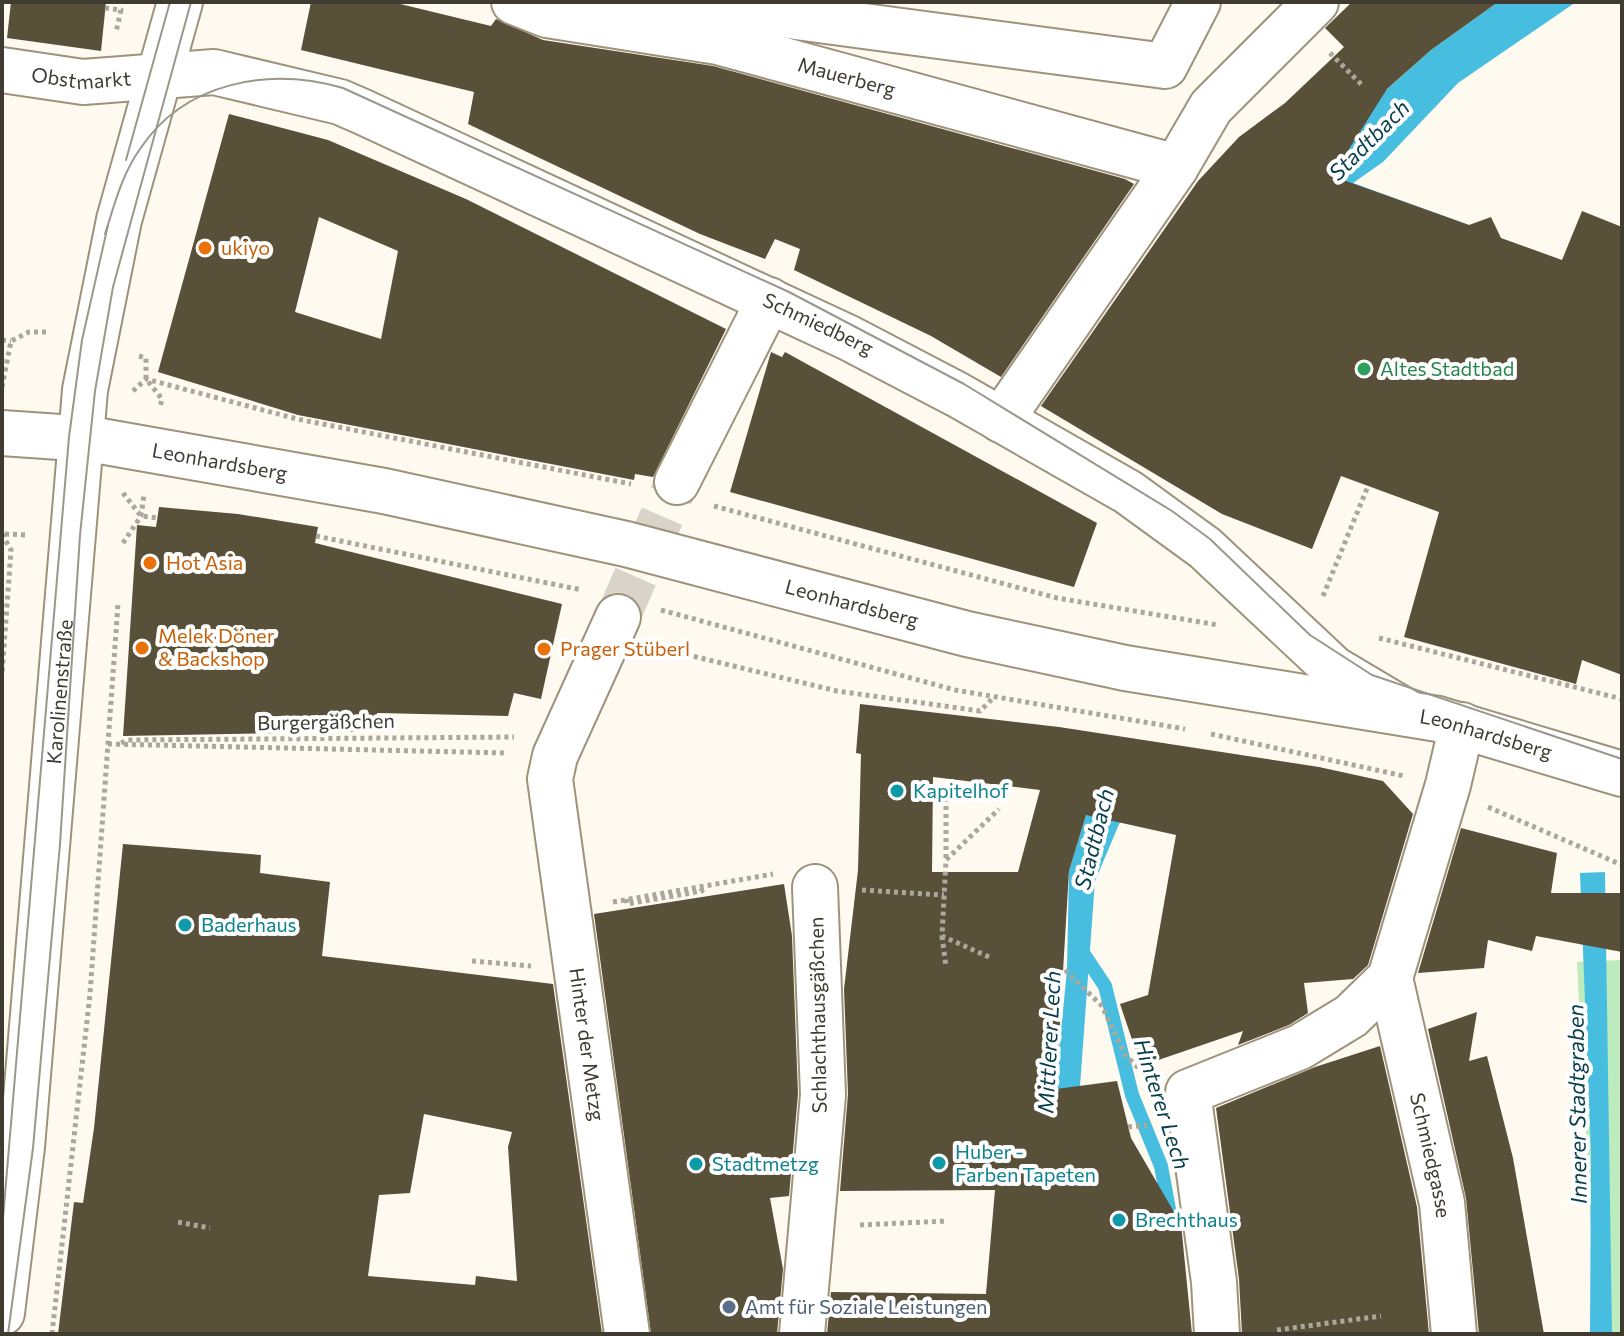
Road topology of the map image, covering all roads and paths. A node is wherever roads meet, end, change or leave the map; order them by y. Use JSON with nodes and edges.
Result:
{"nodes":[{"id":1,"x":180,"y":2,"type":"edge"},
{"id":2,"x":514,"y":2,"type":"edge"},
{"id":3,"x":619,"y":2,"type":"edge"},
{"id":4,"x":1198,"y":2,"type":"edge"},
{"id":5,"x":1316,"y":2,"type":"edge"},
{"id":6,"x":2,"y":70,"type":"edge"},
{"id":7,"x":160,"y":77,"type":"junction"},
{"id":8,"x":1176,"y":167,"type":"junction"},
{"id":9,"x":769,"y":300,"type":"junction"},
{"id":10,"x":45,"y":331,"type":"dead end"},
{"id":11,"x":2,"y":340,"type":"edge"},
{"id":12,"x":11,"y":341,"type":"junction"},
{"id":13,"x":146,"y":358,"type":"dead end"},
{"id":14,"x":146,"y":379,"type":"junction"},
{"id":15,"x":2,"y":388,"type":"edge"},
{"id":16,"x":162,"y":399,"type":"dead end"},
{"id":17,"x":1001,"y":420,"type":"junction"},
{"id":18,"x":2,"y":433,"type":"edge"},
{"id":19,"x":79,"y":438,"type":"junction"},
{"id":20,"x":1368,"y":486,"type":"dead end"},
{"id":21,"x":672,"y":490,"type":"junction"},
{"id":22,"x":158,"y":518,"type":"dead end"},
{"id":23,"x":3,"y":533,"type":"edge"},
{"id":24,"x":15,"y":536,"type":"dead end"},
{"id":25,"x":316,"y":536,"type":"dead end"},
{"id":26,"x":122,"y":553,"type":"dead end"},
{"id":27,"x":119,"y":601,"type":"dead end"},
{"id":28,"x":1320,"y":604,"type":"dead end"},
{"id":29,"x":1120,"y":611,"type":"dead end"},
{"id":30,"x":629,"y":616,"type":"junction"},
{"id":31,"x":2,"y":674,"type":"edge"},
{"id":32,"x":994,"y":698,"type":"junction"},
{"id":33,"x":1408,"y":713,"type":"junction"},
{"id":34,"x":1462,"y":725,"type":"junction"},
{"id":35,"x":108,"y":744,"type":"junction"},
{"id":36,"x":116,"y":745,"type":"junction"},
{"id":37,"x":532,"y":749,"type":"junction"},
{"id":38,"x":1622,"y":774,"type":"edge"},
{"id":39,"x":1446,"y":790,"type":"junction"},
{"id":40,"x":946,"y":795,"type":"dead end"},
{"id":41,"x":999,"y":809,"type":"dead end"},
{"id":42,"x":946,"y":860,"type":"junction"},
{"id":43,"x":1622,"y":865,"type":"edge"},
{"id":44,"x":701,"y":887,"type":"junction"},
{"id":45,"x":815,"y":887,"type":"junction"},
{"id":46,"x":944,"y":895,"type":"junction"},
{"id":47,"x":626,"y":899,"type":"junction"},
{"id":48,"x":569,"y":909,"type":"junction"},
{"id":49,"x":942,"y":936,"type":"junction"},
{"id":50,"x":989,"y":957,"type":"dead end"},
{"id":51,"x":946,"y":967,"type":"dead end"},
{"id":52,"x":1065,"y":970,"type":"dead end"},
{"id":53,"x":1390,"y":978,"type":"junction"},
{"id":54,"x":1141,"y":1073,"type":"dead end"},
{"id":55,"x":947,"y":1221,"type":"dead end"},
{"id":56,"x":178,"y":1222,"type":"dead end"},
{"id":57,"x":811,"y":1227,"type":"junction"},
{"id":58,"x":210,"y":1228,"type":"dead end"},
{"id":59,"x":2,"y":1313,"type":"edge"},
{"id":60,"x":1381,"y":1316,"type":"dead end"},
{"id":61,"x":1277,"y":1330,"type":"dead end"},
{"id":62,"x":52,"y":1334,"type":"edge"},
{"id":63,"x":627,"y":1334,"type":"edge"},
{"id":64,"x":802,"y":1334,"type":"edge"},
{"id":65,"x":1217,"y":1334,"type":"edge"},
{"id":66,"x":1454,"y":1334,"type":"edge"}],
"edges":[{"from":1,"to":7,"type":"street","name":"Karolinenstraße"},
{"from":2,"to":8,"type":"street","name":"Mauerberg"},
{"from":3,"to":4,"type":"street"},
{"from":5,"to":8,"type":"street"},
{"from":6,"to":7,"type":"street","name":"Obstmarkt"},
{"from":7,"to":9,"type":"street","name":"Schmiedberg"},
{"from":7,"to":19,"type":"street","name":"Karolinenstraße"},
{"from":8,"to":17,"type":"street"},
{"from":9,"to":17,"type":"street","name":"Schmiedberg"},
{"from":9,"to":21,"type":"street"},
{"from":10,"to":12,"type":"path"},
{"from":11,"to":12,"type":"path"},
{"from":12,"to":15,"type":"path"},
{"from":13,"to":14,"type":"path"},
{"from":14,"to":16,"type":"path"},
{"from":14,"to":21,"type":"path"},
{"from":17,"to":33,"type":"street","name":"Schmiedberg"},
{"from":18,"to":19,"type":"street","name":"Leonhardsberg"},
{"from":19,"to":33,"type":"street","name":"Leonhardsberg"},
{"from":19,"to":59,"type":"street","name":"Karolinenstraße"},
{"from":20,"to":28,"type":"path"},
{"from":21,"to":29,"type":"path"},
{"from":22,"to":26,"type":"path"},
{"from":23,"to":24,"type":"path"},
{"from":23,"to":31,"type":"path"},
{"from":25,"to":30,"type":"path"},
{"from":27,"to":35,"type":"path"},
{"from":30,"to":32,"type":"path"},
{"from":30,"to":32,"type":"path"},
{"from":30,"to":37,"type":"street","name":"Hinter der Metzg"},
{"from":32,"to":39,"type":"path"},
{"from":33,"to":34,"type":"street","name":"Leonhardsberg"},
{"from":34,"to":38,"type":"street","name":"Leonhardsberg"},
{"from":34,"to":39,"type":"street","name":"Schmiedgasse"},
{"from":35,"to":36,"type":"path"},
{"from":35,"to":62,"type":"path"},
{"from":36,"to":37,"type":"path"},
{"from":36,"to":37,"type":"path","name":"Burgergäßchen"},
{"from":37,"to":48,"type":"street","name":"Hinter der Metzg"},
{"from":39,"to":43,"type":"path"},
{"from":39,"to":53,"type":"street","name":"Schmiedgasse"},
{"from":40,"to":42,"type":"path"},
{"from":41,"to":42,"type":"path"},
{"from":42,"to":46,"type":"path"},
{"from":44,"to":45,"type":"path"},
{"from":44,"to":47,"type":"path"},
{"from":44,"to":47,"type":"path"},
{"from":45,"to":46,"type":"path"},
{"from":45,"to":57,"type":"street","name":"Schlachthausgäßchen"},
{"from":46,"to":49,"type":"path"},
{"from":47,"to":48,"type":"path"},
{"from":48,"to":63,"type":"street","name":"Hinter der Metzg"},
{"from":49,"to":50,"type":"path"},
{"from":49,"to":51,"type":"path"},
{"from":52,"to":54,"type":"path"},
{"from":53,"to":65,"type":"street","name":"Schmiedgasse"},
{"from":53,"to":66,"type":"street","name":"Schmiedgasse"},
{"from":55,"to":57,"type":"path"},
{"from":56,"to":58,"type":"path"},
{"from":57,"to":64,"type":"street","name":"Schlachthausgäßchen"},
{"from":60,"to":61,"type":"path"}]}
